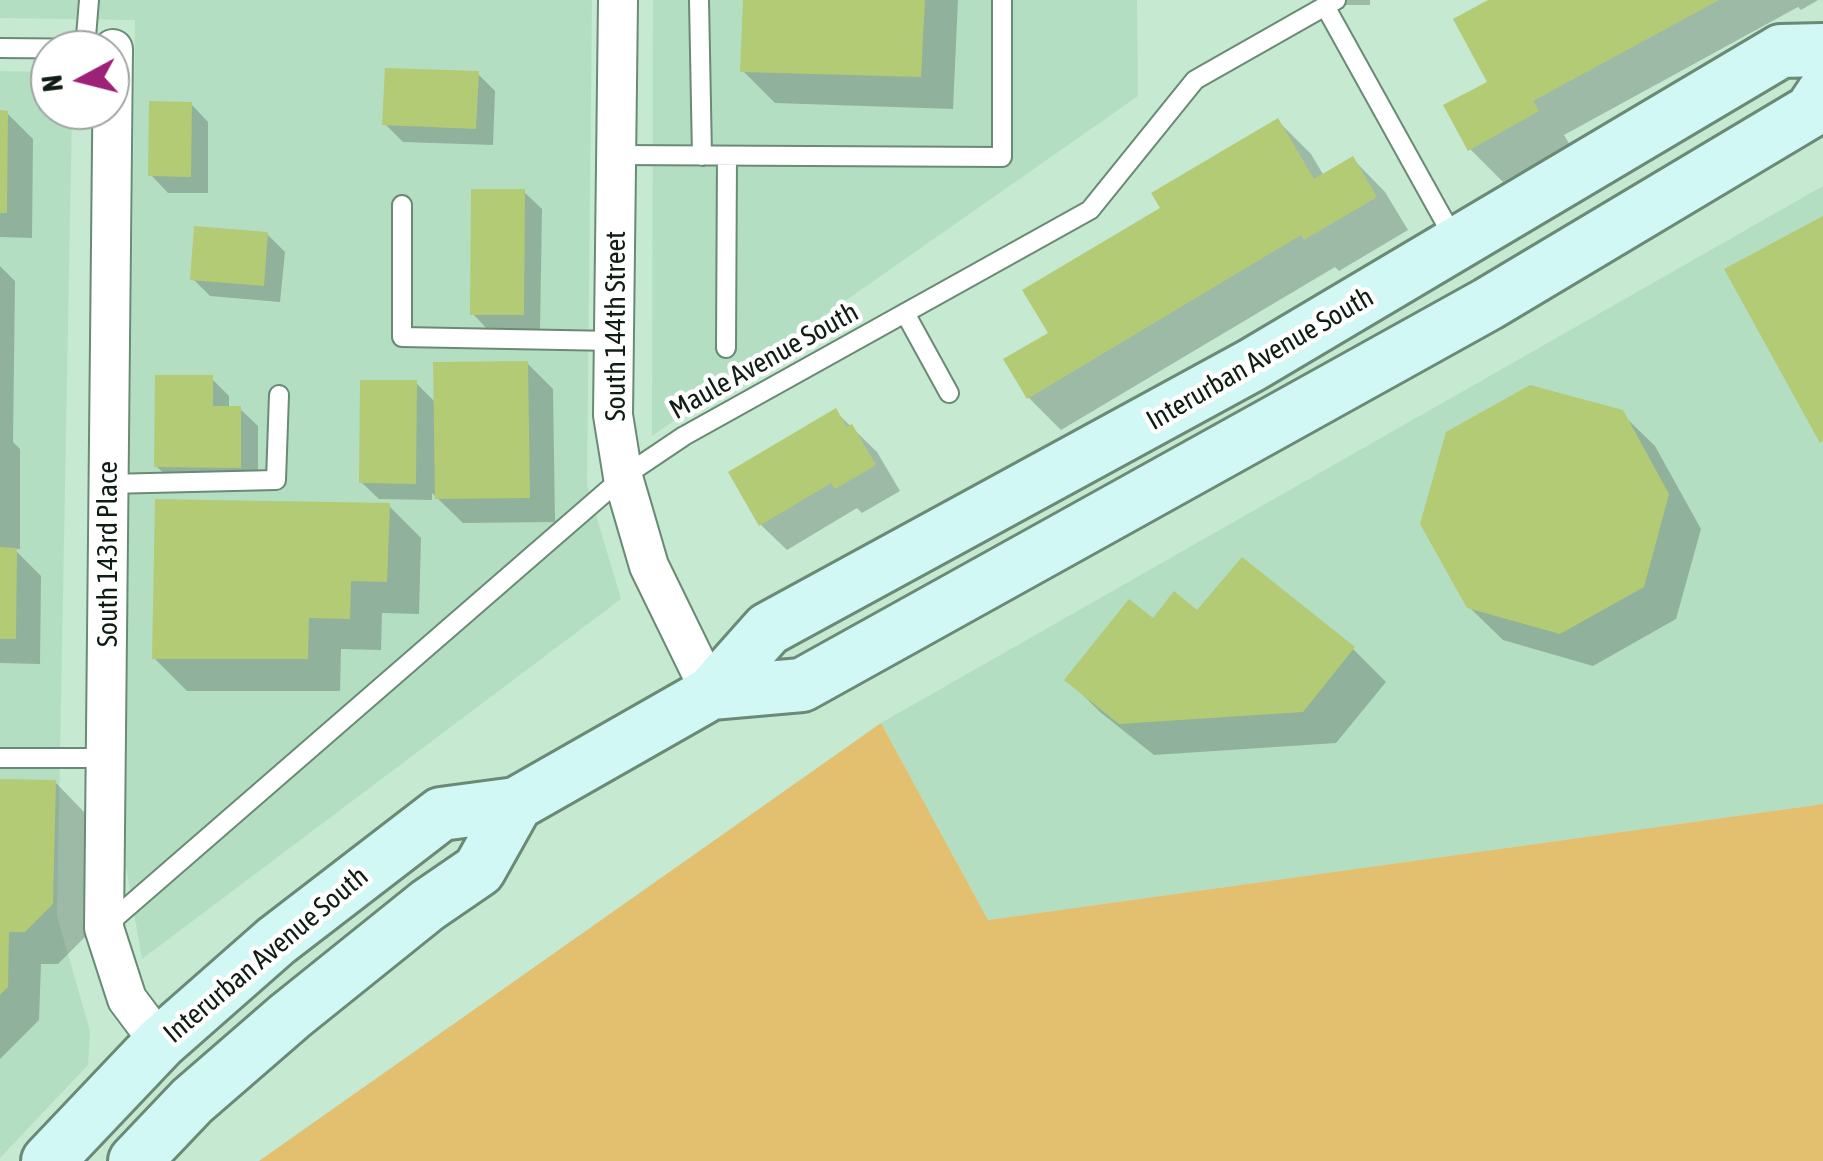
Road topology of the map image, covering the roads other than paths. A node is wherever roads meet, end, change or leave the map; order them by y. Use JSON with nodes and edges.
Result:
{"nodes":[{"id":1,"x":89,"y":0,"type":"edge"},
{"id":2,"x":618,"y":0,"type":"edge"},
{"id":3,"x":700,"y":0,"type":"edge"},
{"id":4,"x":1002,"y":0,"type":"edge"},
{"id":5,"x":1331,"y":3,"type":"edge"},
{"id":6,"x":95,"y":30,"type":"edge"},
{"id":7,"x":0,"y":48,"type":"edge"},
{"id":8,"x":30,"y":48,"type":"edge"},
{"id":9,"x":1823,"y":50,"type":"edge"},
{"id":10,"x":1823,"y":93,"type":"edge"},
{"id":11,"x":101,"y":130,"type":"edge"},
{"id":12,"x":618,"y":155,"type":"junction"},
{"id":13,"x":702,"y":156,"type":"junction"},
{"id":14,"x":727,"y":156,"type":"junction"},
{"id":15,"x":402,"y":205,"type":"dead end"},
{"id":16,"x":1457,"y":244,"type":"junction"},
{"id":17,"x":905,"y":313,"type":"junction"},
{"id":18,"x":614,"y":341,"type":"junction"},
{"id":19,"x":726,"y":348,"type":"dead end"},
{"id":20,"x":949,"y":394,"type":"dead end"},
{"id":21,"x":278,"y":396,"type":"dead end"},
{"id":22,"x":624,"y":478,"type":"junction"},
{"id":23,"x":108,"y":484,"type":"junction"},
{"id":24,"x":711,"y":693,"type":"junction"},
{"id":25,"x":0,"y":758,"type":"edge"},
{"id":26,"x":106,"y":758,"type":"junction"},
{"id":27,"x":516,"y":804,"type":"junction"},
{"id":28,"x":104,"y":928,"type":"junction"},
{"id":29,"x":160,"y":1043,"type":"junction"},
{"id":30,"x":48,"y":1161,"type":"edge"},
{"id":31,"x":135,"y":1161,"type":"edge"}],
"edges":[{"from":1,"to":6,"type":"lane"},
{"from":2,"to":12,"type":"street","name":"South 144th Street"},
{"from":3,"to":13,"type":"lane"},
{"from":4,"to":14,"type":"lane"},
{"from":5,"to":16,"type":"lane"},
{"from":5,"to":17,"type":"lane","name":"Maule Avenue South"},
{"from":7,"to":8,"type":"lane"},
{"from":9,"to":16,"type":"main road","name":"Interurban Avenue South"},
{"from":10,"to":24,"type":"main road","name":"Interurban Avenue South"},
{"from":11,"to":23,"type":"street","name":"South 143rd Place"},
{"from":12,"to":13,"type":"lane"},
{"from":12,"to":18,"type":"street","name":"South 144th Street"},
{"from":13,"to":14,"type":"lane"},
{"from":14,"to":19,"type":"lane"},
{"from":15,"to":18,"type":"lane"},
{"from":16,"to":24,"type":"main road","name":"Interurban Avenue South"},
{"from":17,"to":20,"type":"lane"},
{"from":17,"to":22,"type":"lane","name":"Maule Avenue South"},
{"from":18,"to":22,"type":"street","name":"South 144th Street"},
{"from":21,"to":23,"type":"lane"},
{"from":22,"to":24,"type":"street","name":"South 144th Street"},
{"from":22,"to":28,"type":"lane","name":"Maule Avenue South"},
{"from":23,"to":26,"type":"street","name":"South 143rd Place"},
{"from":24,"to":27,"type":"main road","name":"Interurban Avenue South"},
{"from":25,"to":26,"type":"lane"},
{"from":26,"to":28,"type":"street","name":"South 143rd Place"},
{"from":27,"to":29,"type":"main road","name":"Interurban Avenue South"},
{"from":27,"to":31,"type":"main road"},
{"from":28,"to":29,"type":"street","name":"South 143rd Place"},
{"from":29,"to":30,"type":"main road","name":"Interurban Avenue South"}]}
